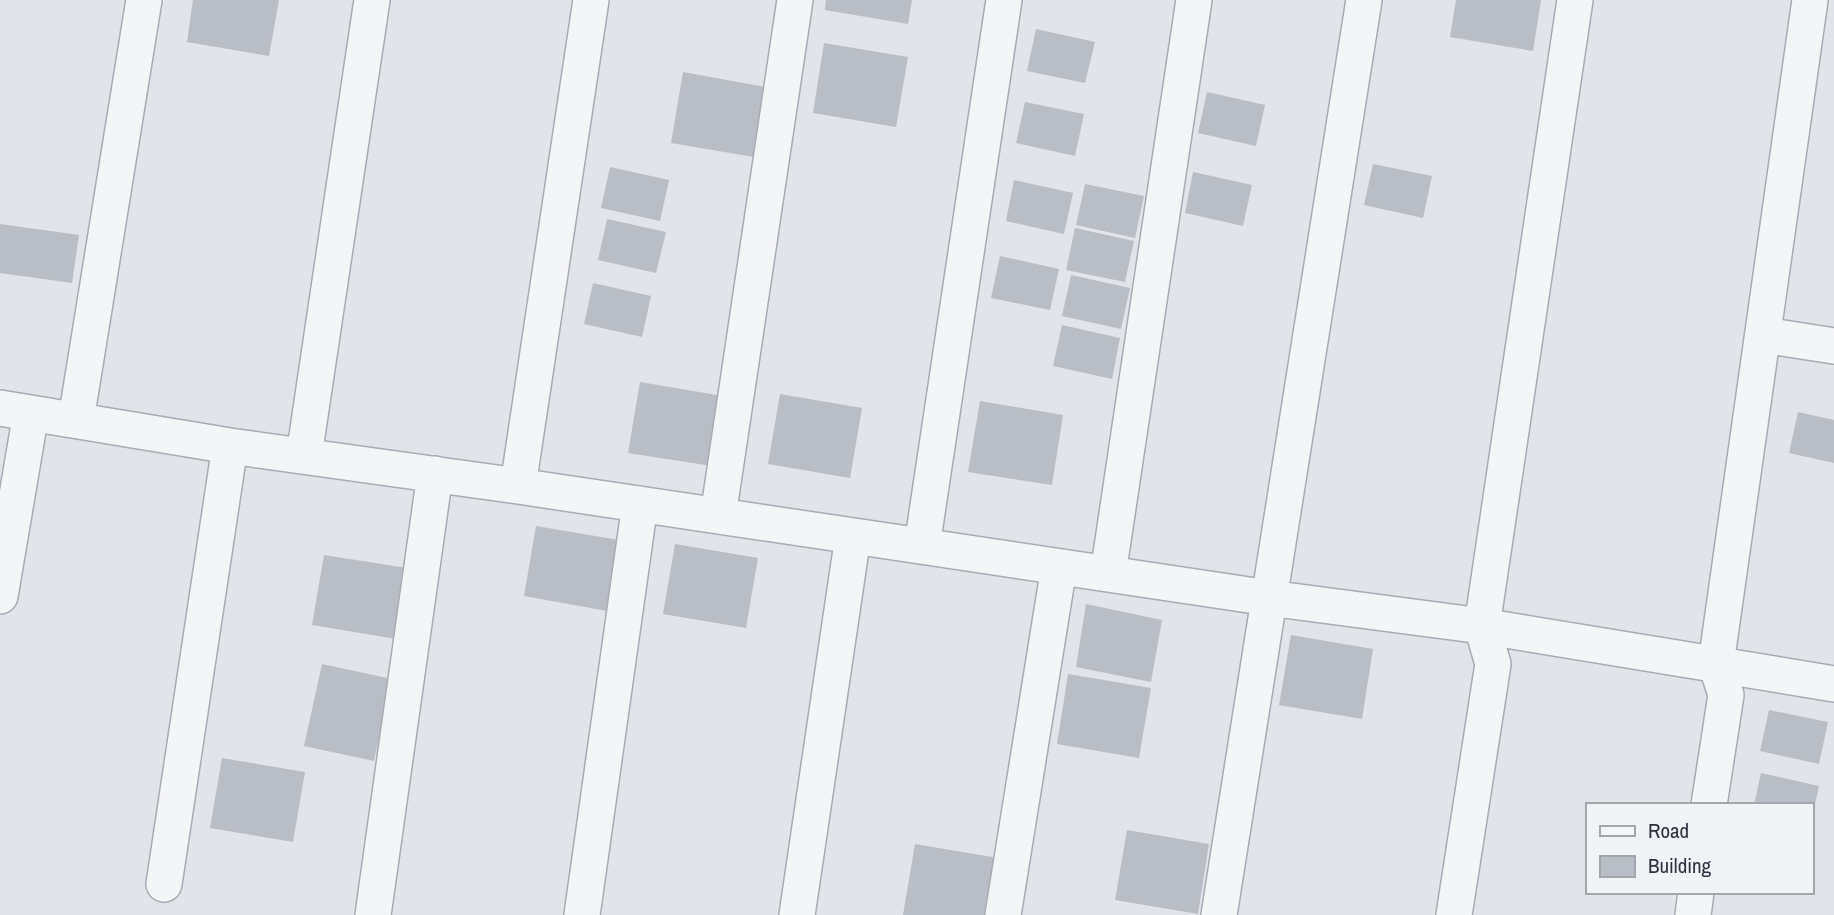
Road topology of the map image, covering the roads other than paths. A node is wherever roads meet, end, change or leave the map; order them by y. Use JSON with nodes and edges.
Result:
{"nodes":[{"id":1,"x":144,"y":0,"type":"edge"},
{"id":2,"x":372,"y":0,"type":"edge"},
{"id":3,"x":591,"y":0,"type":"edge"},
{"id":4,"x":795,"y":0,"type":"edge"},
{"id":5,"x":1004,"y":0,"type":"edge"},
{"id":6,"x":1194,"y":0,"type":"edge"},
{"id":7,"x":1364,"y":0,"type":"edge"},
{"id":8,"x":1575,"y":0,"type":"edge"},
{"id":9,"x":1810,"y":0,"type":"edge"},
{"id":10,"x":1763,"y":335,"type":"junction"},
{"id":11,"x":1834,"y":346,"type":"edge"},
{"id":12,"x":15,"y":411,"type":"edge"},
{"id":13,"x":76,"y":421,"type":"junction"},
{"id":14,"x":230,"y":446,"type":"junction"},
{"id":15,"x":304,"y":456,"type":"junction"},
{"id":16,"x":435,"y":474,"type":"junction"},
{"id":17,"x":518,"y":486,"type":"junction"},
{"id":18,"x":639,"y":504,"type":"junction"},
{"id":19,"x":718,"y":516,"type":"junction"},
{"id":20,"x":853,"y":536,"type":"junction"},
{"id":21,"x":922,"y":546,"type":"junction"},
{"id":22,"x":1059,"y":567,"type":"junction"},
{"id":23,"x":1108,"y":574,"type":"junction"},
{"id":24,"x":0,"y":596,"type":"edge"},
{"id":25,"x":1269,"y":598,"type":"junction"},
{"id":26,"x":1482,"y":626,"type":"junction"},
{"id":27,"x":1716,"y":664,"type":"junction"},
{"id":28,"x":1834,"y":684,"type":"edge"},
{"id":29,"x":1709,"y":803,"type":"edge"},
{"id":30,"x":164,"y":884,"type":"dead end"},
{"id":31,"x":1696,"y":894,"type":"edge"},
{"id":32,"x":373,"y":915,"type":"edge"},
{"id":33,"x":582,"y":915,"type":"edge"},
{"id":34,"x":797,"y":915,"type":"edge"},
{"id":35,"x":1003,"y":915,"type":"edge"},
{"id":36,"x":1219,"y":915,"type":"edge"},
{"id":37,"x":1454,"y":915,"type":"edge"},
{"id":38,"x":1693,"y":915,"type":"edge"}],
"edges":[{"from":1,"to":13,"type":"street"},
{"from":2,"to":15,"type":"street"},
{"from":3,"to":17,"type":"street"},
{"from":4,"to":19,"type":"street"},
{"from":5,"to":21,"type":"street"},
{"from":6,"to":23,"type":"street"},
{"from":7,"to":25,"type":"street"},
{"from":8,"to":26,"type":"street"},
{"from":9,"to":10,"type":"street"},
{"from":10,"to":11,"type":"street"},
{"from":10,"to":27,"type":"street"},
{"from":12,"to":13,"type":"street"},
{"from":12,"to":24,"type":"street"},
{"from":13,"to":14,"type":"street"},
{"from":14,"to":15,"type":"street"},
{"from":14,"to":30,"type":"street"},
{"from":15,"to":16,"type":"street"},
{"from":16,"to":17,"type":"street"},
{"from":16,"to":32,"type":"street"},
{"from":17,"to":18,"type":"street"},
{"from":18,"to":19,"type":"street"},
{"from":18,"to":33,"type":"street"},
{"from":19,"to":20,"type":"street"},
{"from":20,"to":21,"type":"street"},
{"from":20,"to":34,"type":"street"},
{"from":21,"to":22,"type":"street"},
{"from":22,"to":23,"type":"street"},
{"from":22,"to":35,"type":"street"},
{"from":23,"to":25,"type":"street"},
{"from":25,"to":26,"type":"street"},
{"from":25,"to":36,"type":"street"},
{"from":26,"to":27,"type":"street"},
{"from":26,"to":37,"type":"street"},
{"from":27,"to":28,"type":"street"},
{"from":27,"to":29,"type":"street"},
{"from":31,"to":38,"type":"street"}]}
